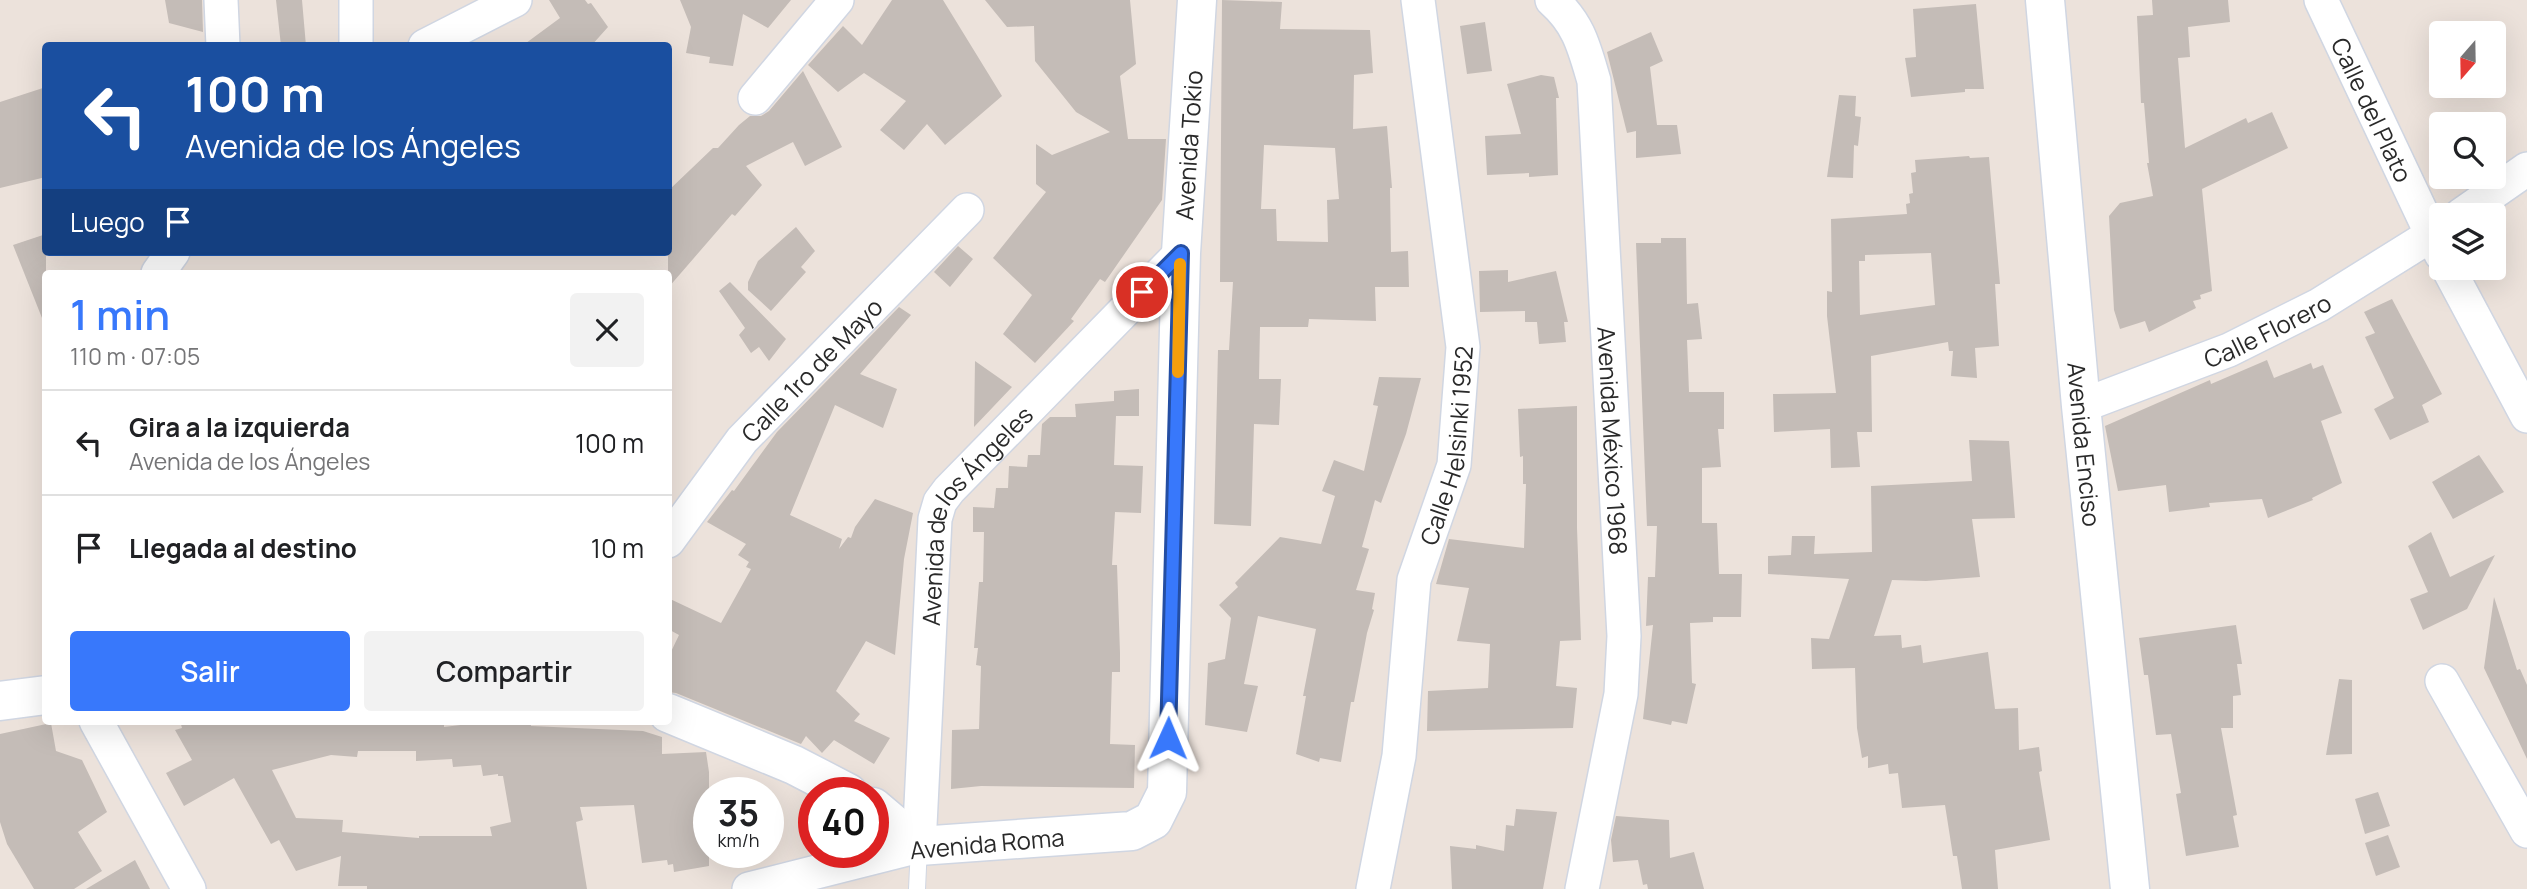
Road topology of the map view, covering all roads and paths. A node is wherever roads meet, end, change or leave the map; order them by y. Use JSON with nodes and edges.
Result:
{"nodes":[{"id":1,"x":221,"y":0,"type":"edge"},
{"id":2,"x":356,"y":0,"type":"edge"},
{"id":3,"x":515,"y":0,"type":"edge"},
{"id":4,"x":837,"y":0,"type":"edge"},
{"id":5,"x":1197,"y":0,"type":"edge"},
{"id":6,"x":1418,"y":0,"type":"edge"},
{"id":7,"x":1552,"y":0,"type":"edge"},
{"id":8,"x":2045,"y":0,"type":"edge"},
{"id":9,"x":2321,"y":0,"type":"edge"},
{"id":10,"x":223,"y":42,"type":"edge"},
{"id":11,"x":356,"y":42,"type":"edge"},
{"id":12,"x":433,"y":42,"type":"edge"},
{"id":13,"x":755,"y":98,"type":"dead end"},
{"id":14,"x":2527,"y":169,"type":"edge"},
{"id":15,"x":2478,"y":203,"type":"edge"},
{"id":16,"x":967,"y":210,"type":"dead end"},
{"id":17,"x":2429,"y":222,"type":"edge"},
{"id":18,"x":2429,"y":245,"type":"edge"},
{"id":19,"x":1181,"y":253,"type":"junction"},
{"id":20,"x":2454,"y":280,"type":"edge"},
{"id":21,"x":2081,"y":406,"type":"junction"},
{"id":22,"x":2527,"y":416,"type":"edge"},
{"id":23,"x":672,"y":536,"type":"edge"},
{"id":24,"x":2442,"y":681,"type":"dead end"},
{"id":25,"x":42,"y":696,"type":"edge"},
{"id":26,"x":0,"y":701,"type":"edge"},
{"id":27,"x":672,"y":715,"type":"edge"},
{"id":28,"x":98,"y":725,"type":"edge"},
{"id":29,"x":817,"y":777,"type":"edge"},
{"id":30,"x":1167,"y":792,"type":"joint"},
{"id":31,"x":889,"y":821,"type":"edge"},
{"id":32,"x":2527,"y":831,"type":"edge"},
{"id":33,"x":919,"y":846,"type":"junction"},
{"id":34,"x":188,"y":889,"type":"edge"},
{"id":35,"x":750,"y":889,"type":"edge"},
{"id":36,"x":917,"y":889,"type":"edge"},
{"id":37,"x":1373,"y":889,"type":"edge"},
{"id":38,"x":1582,"y":889,"type":"edge"},
{"id":39,"x":2130,"y":889,"type":"edge"}],
"edges":[{"from":1,"to":10,"type":"street"},
{"from":2,"to":11,"type":"street"},
{"from":3,"to":12,"type":"street"},
{"from":4,"to":13,"type":"street"},
{"from":5,"to":19,"type":"street","name":"Avenida Tokio"},
{"from":6,"to":37,"type":"street","name":"Calle Helsinki 1952"},
{"from":7,"to":38,"type":"street","name":"Avenida México 1968"},
{"from":8,"to":21,"type":"street","name":"Avenida Enciso"},
{"from":9,"to":17,"type":"street","name":"Calle del Plato"},
{"from":14,"to":15,"type":"street"},
{"from":16,"to":23,"type":"street","name":"Calle 1ro de Mayo"},
{"from":18,"to":21,"type":"street","name":"Calle Florero"},
{"from":19,"to":30,"type":"street","name":"Avenida Tokio"},
{"from":19,"to":33,"type":"street","name":"Avenida de los Ángeles"},
{"from":20,"to":22,"type":"street"},
{"from":21,"to":39,"type":"street","name":"Avenida Enciso"},
{"from":24,"to":32,"type":"street"},
{"from":25,"to":26,"type":"street"},
{"from":27,"to":29,"type":"street"},
{"from":28,"to":34,"type":"street"},
{"from":30,"to":33,"type":"street","name":"Avenida Roma"},
{"from":31,"to":33,"type":"street"},
{"from":33,"to":35,"type":"street","name":"Avenida Roma"},
{"from":33,"to":36,"type":"lane"}]}
